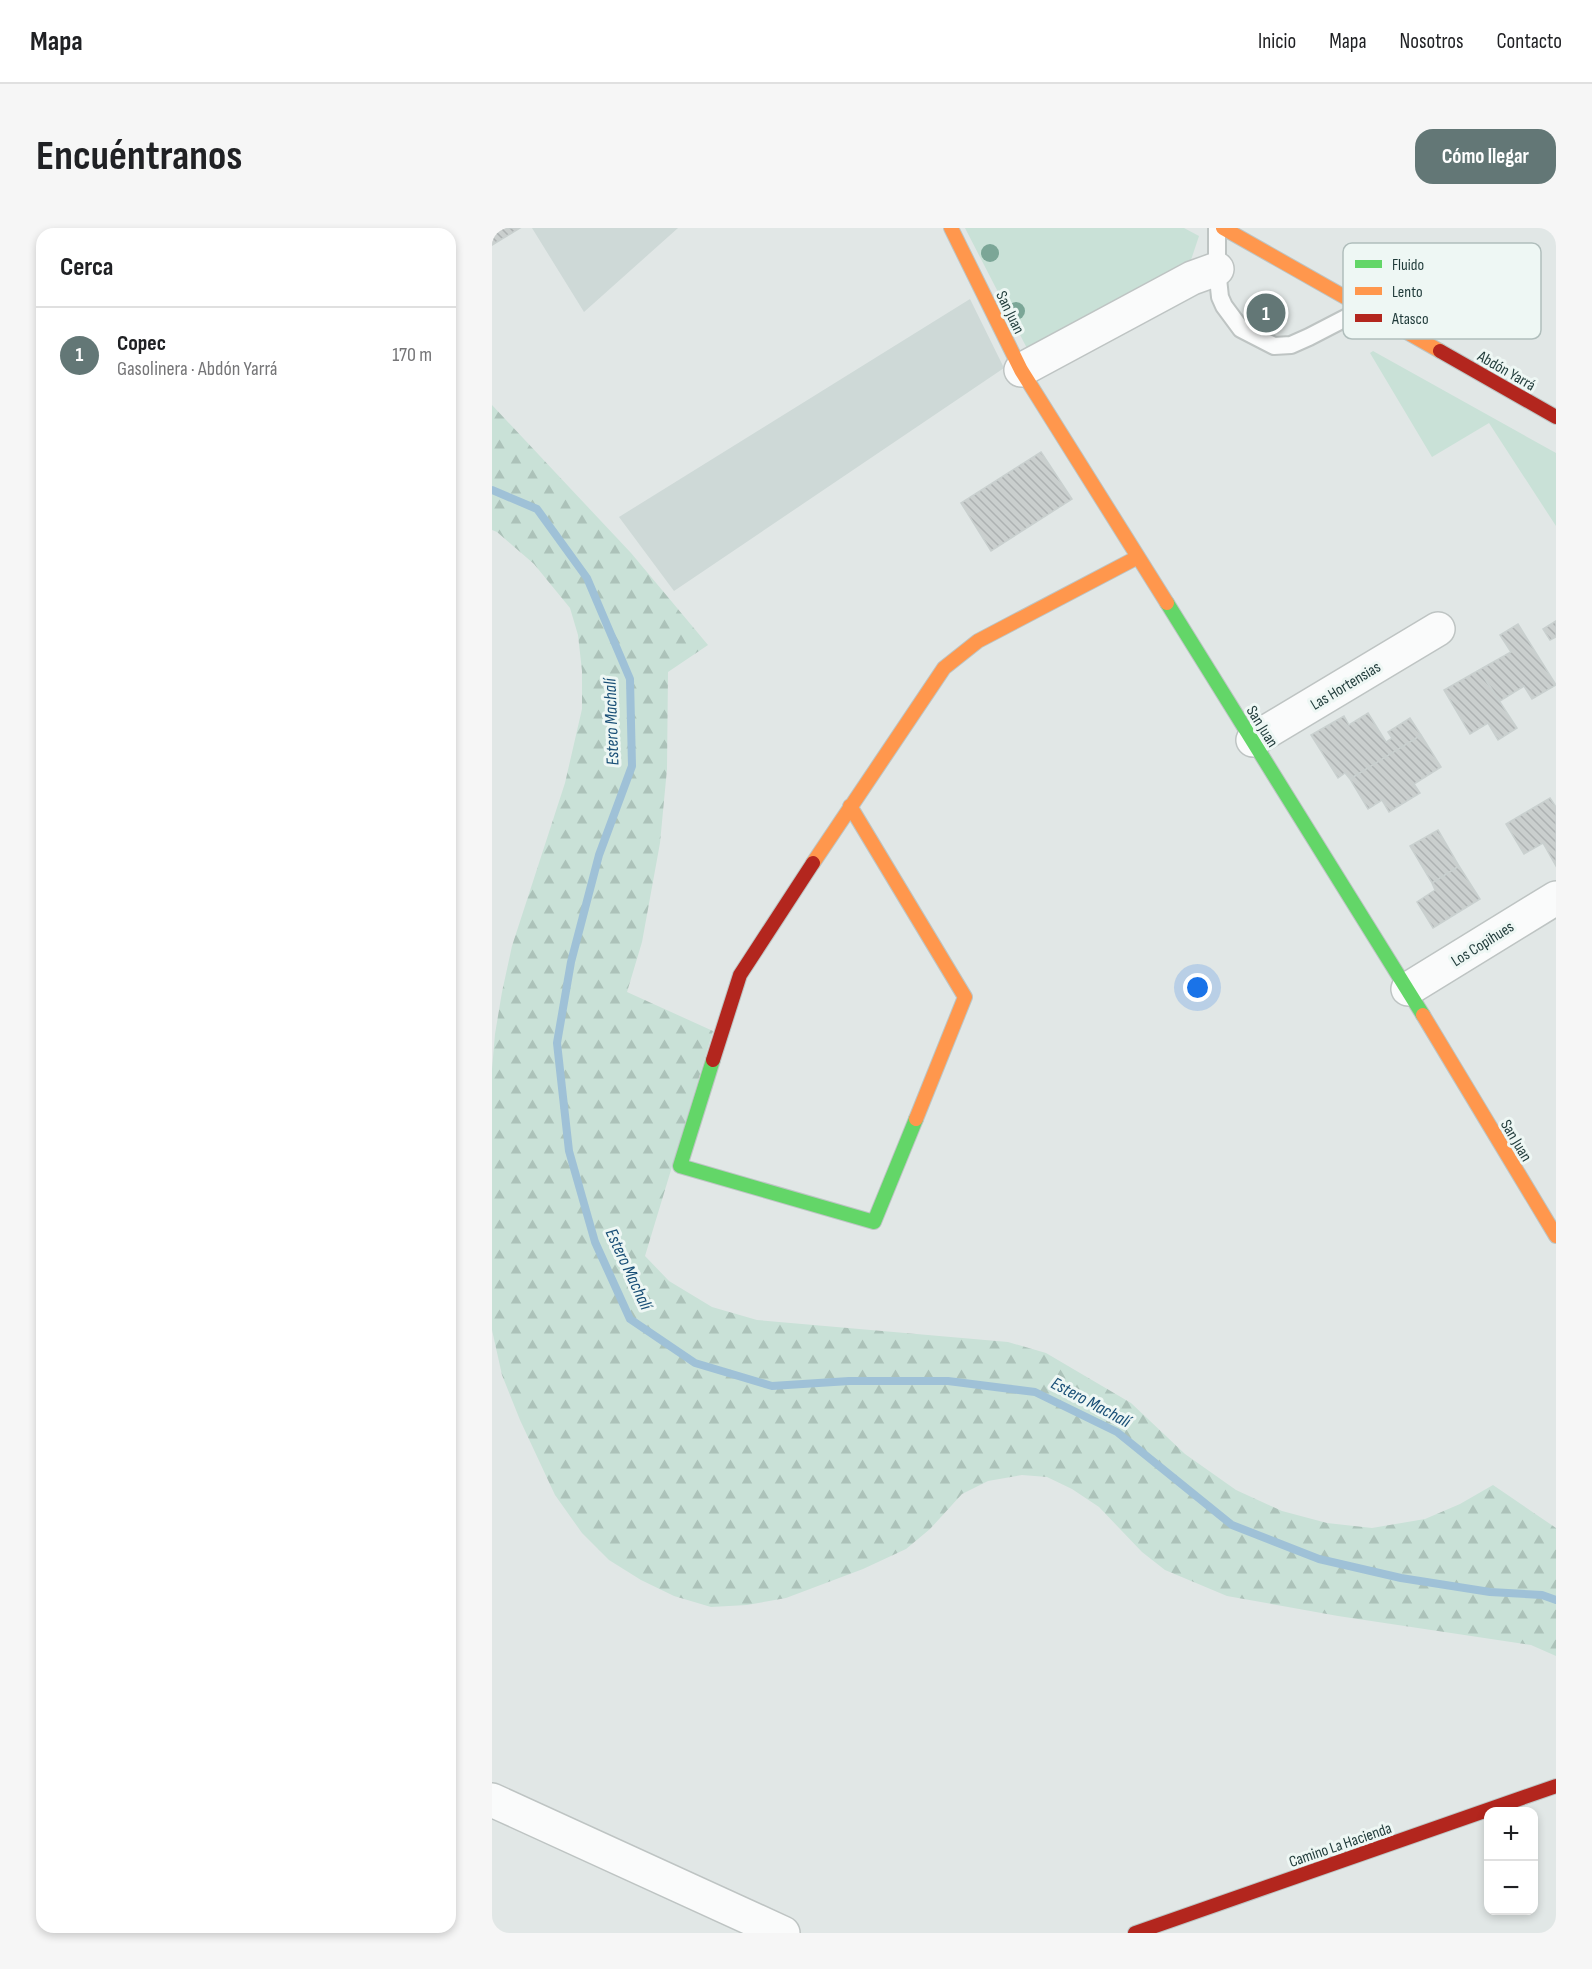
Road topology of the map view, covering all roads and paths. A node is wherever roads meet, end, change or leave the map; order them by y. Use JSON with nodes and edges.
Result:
{"nodes":[{"id":1,"x":951,"y":228,"type":"edge"},
{"id":2,"x":1217,"y":228,"type":"edge"},
{"id":3,"x":1223,"y":228,"type":"edge"},
{"id":4,"x":1216,"y":269,"type":"junction"},
{"id":5,"x":1343,"y":296,"type":"edge"},
{"id":6,"x":1343,"y":319,"type":"edge"},
{"id":7,"x":1419,"y":339,"type":"edge"},
{"id":8,"x":1021,"y":370,"type":"junction"},
{"id":9,"x":1556,"y":417,"type":"edge"},
{"id":10,"x":1138,"y":557,"type":"junction"},
{"id":11,"x":1438,"y":629,"type":"dead end"},
{"id":12,"x":1253,"y":740,"type":"junction"},
{"id":13,"x":850,"y":806,"type":"junction"},
{"id":14,"x":1556,"y":898,"type":"edge"},
{"id":15,"x":1408,"y":989,"type":"junction"},
{"id":16,"x":1555,"y":1232,"type":"edge"},
{"id":17,"x":1556,"y":1786,"type":"edge"},
{"id":18,"x":492,"y":1800,"type":"edge"},
{"id":19,"x":783,"y":1933,"type":"edge"},
{"id":20,"x":1135,"y":1933,"type":"edge"}],
"edges":[{"from":1,"to":8,"type":"street","name":"San Juan"},
{"from":2,"to":4,"type":"lane"},
{"from":3,"to":5,"type":"street","name":"Abdón Yarrá"},
{"from":4,"to":6,"type":"lane"},
{"from":4,"to":8,"type":"street"},
{"from":7,"to":9,"type":"street","name":"Abdón Yarrá"},
{"from":8,"to":10,"type":"street","name":"San Juan"},
{"from":10,"to":12,"type":"street","name":"San Juan"},
{"from":10,"to":13,"type":"street"},
{"from":11,"to":12,"type":"street","name":"Las Hortensias"},
{"from":12,"to":15,"type":"street","name":"San Juan"},
{"from":13,"to":13,"type":"street"},
{"from":14,"to":15,"type":"street","name":"Los Copihues"},
{"from":15,"to":16,"type":"street","name":"San Juan"},
{"from":17,"to":20,"type":"street","name":"Camino La Hacienda"},
{"from":18,"to":19,"type":"street"}]}
